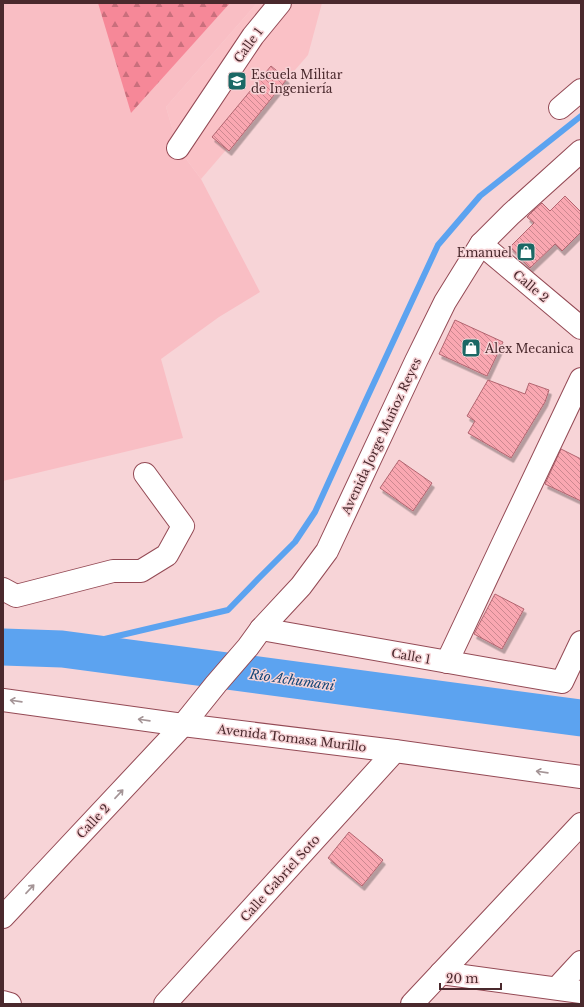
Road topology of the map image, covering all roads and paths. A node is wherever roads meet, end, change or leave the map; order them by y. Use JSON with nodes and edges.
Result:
{"nodes":[{"id":1,"x":280,"y":3,"type":"edge"},
{"id":2,"x":581,"y":90,"type":"edge"},
{"id":3,"x":560,"y":108,"type":"dead end"},
{"id":4,"x":178,"y":148,"type":"dead end"},
{"id":5,"x":581,"y":151,"type":"edge"},
{"id":6,"x":481,"y":244,"type":"junction"},
{"id":7,"x":581,"y":328,"type":"edge"},
{"id":8,"x":581,"y":378,"type":"edge"},
{"id":9,"x":145,"y":474,"type":"dead end"},
{"id":10,"x":3,"y":589,"type":"edge"},
{"id":11,"x":261,"y":629,"type":"junction"},
{"id":12,"x":581,"y":642,"type":"edge"},
{"id":13,"x":447,"y":662,"type":"junction"},
{"id":14,"x":3,"y":700,"type":"edge"},
{"id":15,"x":183,"y":725,"type":"junction"},
{"id":16,"x":395,"y":751,"type":"junction"},
{"id":17,"x":581,"y":777,"type":"edge"},
{"id":18,"x":581,"y":824,"type":"edge"},
{"id":19,"x":3,"y":917,"type":"edge"},
{"id":20,"x":581,"y":962,"type":"edge"},
{"id":21,"x":441,"y":973,"type":"junction"},
{"id":22,"x":557,"y":988,"type":"junction"},
{"id":23,"x":581,"y":992,"type":"edge"},
{"id":24,"x":3,"y":1002,"type":"edge"},
{"id":25,"x":10,"y":1004,"type":"edge"},
{"id":26,"x":165,"y":1004,"type":"edge"},
{"id":27,"x":412,"y":1004,"type":"edge"}],
"edges":[{"from":1,"to":4,"type":"street","name":"Calle 1"},
{"from":2,"to":3,"type":"street"},
{"from":5,"to":6,"type":"street","name":"Avenida Jorge Muñoz Reyes"},
{"from":6,"to":7,"type":"street","name":"Calle 2"},
{"from":6,"to":11,"type":"street","name":"Avenida Jorge Muñoz Reyes"},
{"from":8,"to":13,"type":"street"},
{"from":9,"to":10,"type":"street"},
{"from":11,"to":13,"type":"street","name":"Calle 1"},
{"from":11,"to":15,"type":"street","name":"Avenida Jorge Muñoz Reyes"},
{"from":12,"to":13,"type":"street","name":"Calle 1"},
{"from":15,"to":14,"type":"street","name":"Avenida Tomasa Murillo","one_way":true},
{"from":15,"to":16,"type":"street","name":"Avenida Tomasa Murillo"},
{"from":19,"to":15,"type":"street","name":"Calle 2","one_way":true},
{"from":17,"to":16,"type":"street","name":"Avenida Tomasa Murillo","one_way":true},
{"from":16,"to":26,"type":"street","name":"Calle Gabriel Soto"},
{"from":18,"to":21,"type":"street"},
{"from":20,"to":22,"type":"street"},
{"from":21,"to":22,"type":"street"},
{"from":21,"to":27,"type":"street"},
{"from":22,"to":23,"type":"street"},
{"from":24,"to":25,"type":"street"}]}
